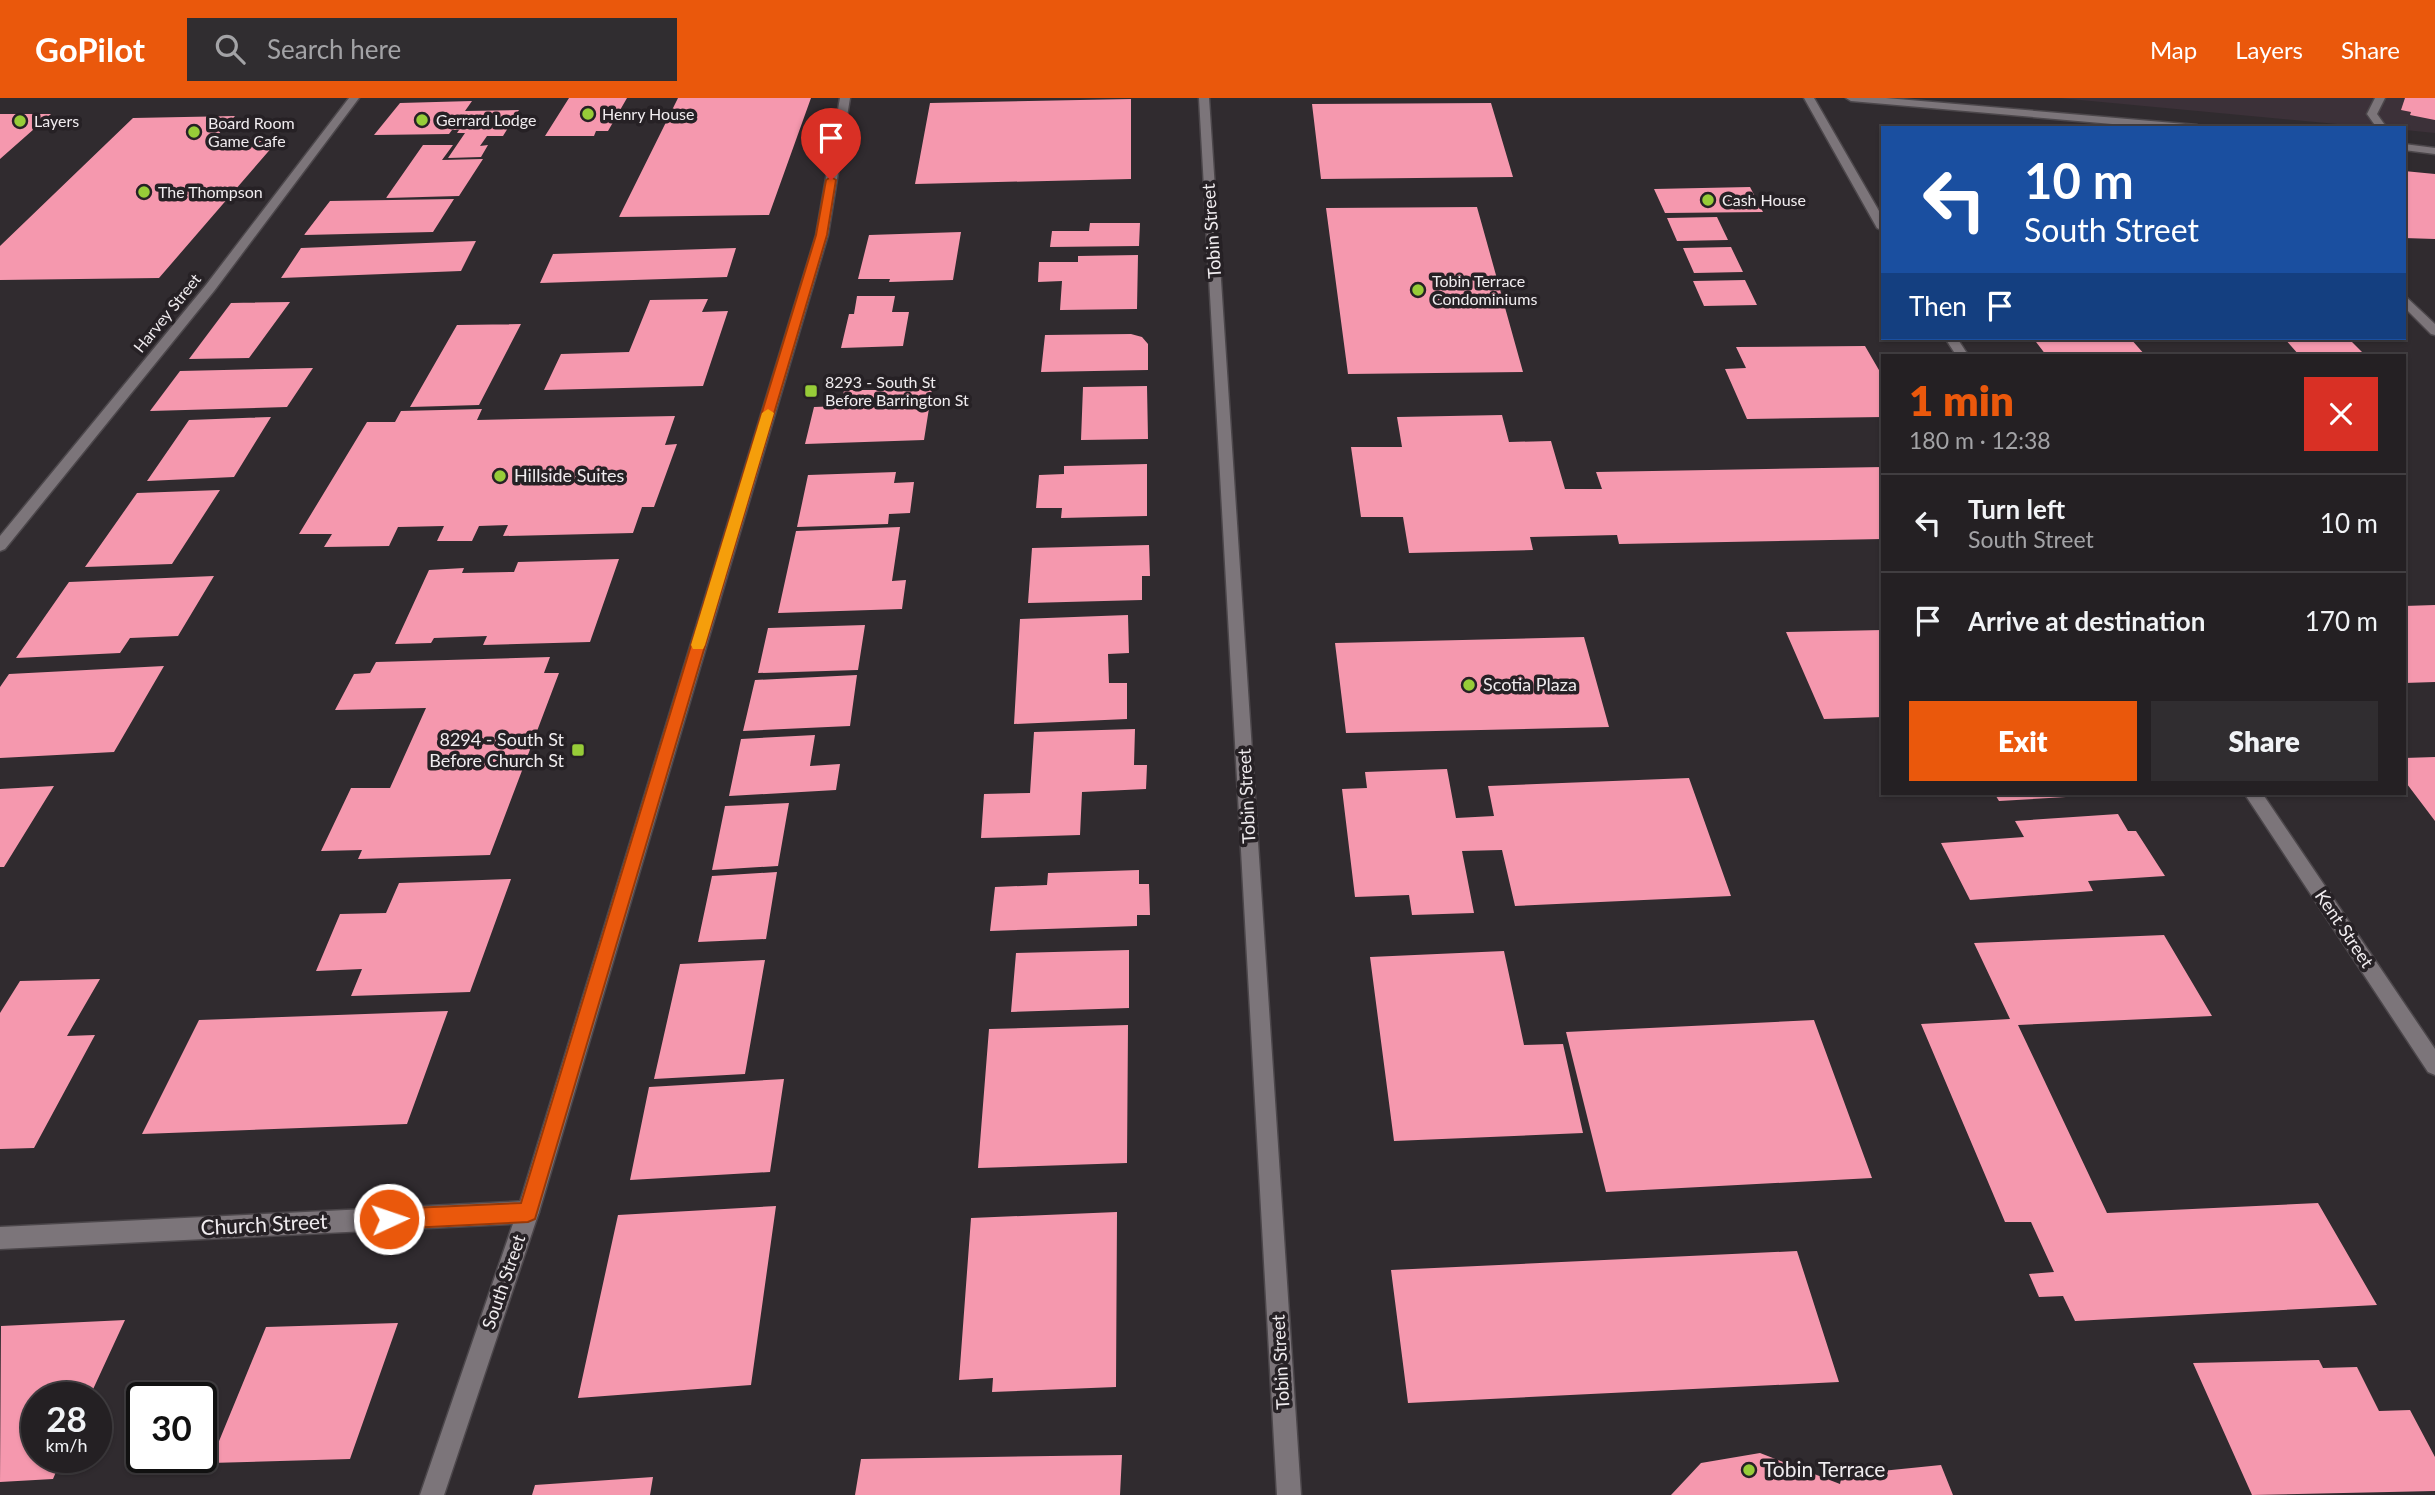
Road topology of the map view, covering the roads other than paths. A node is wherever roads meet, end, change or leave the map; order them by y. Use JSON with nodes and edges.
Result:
{"nodes":[{"id":1,"x":354,"y":98,"type":"edge"},
{"id":2,"x":845,"y":98,"type":"edge"},
{"id":3,"x":1204,"y":98,"type":"edge"},
{"id":4,"x":1809,"y":98,"type":"edge"},
{"id":5,"x":1851,"y":98,"type":"edge"},
{"id":6,"x":2380,"y":98,"type":"edge"},
{"id":7,"x":1948,"y":102,"type":"edge"},
{"id":8,"x":2178,"y":126,"type":"edge"},
{"id":9,"x":2381,"y":126,"type":"edge"},
{"id":10,"x":2406,"y":148,"type":"edge"},
{"id":11,"x":2435,"y":150,"type":"edge"},
{"id":12,"x":1881,"y":224,"type":"edge"},
{"id":13,"x":2406,"y":301,"type":"edge"},
{"id":14,"x":2435,"y":331,"type":"edge"},
{"id":15,"x":0,"y":546,"type":"edge"},
{"id":16,"x":2254,"y":795,"type":"edge"},
{"id":17,"x":2435,"y":1066,"type":"edge"},
{"id":18,"x":528,"y":1212,"type":"junction"},
{"id":19,"x":0,"y":1238,"type":"edge"},
{"id":20,"x":432,"y":1495,"type":"edge"},
{"id":21,"x":1289,"y":1495,"type":"edge"}],
"edges":[{"from":1,"to":15,"type":"street","name":"Harvey Street"},
{"from":2,"to":18,"type":"street","name":"South Street"},
{"from":3,"to":21,"type":"street","name":"Tobin Street"},
{"from":4,"to":12,"type":"street"},
{"from":5,"to":7,"type":"street"},
{"from":6,"to":9,"type":"street"},
{"from":7,"to":8,"type":"street"},
{"from":10,"to":11,"type":"street"},
{"from":13,"to":14,"type":"street"},
{"from":16,"to":17,"type":"street","name":"Kent Street"},
{"from":18,"to":19,"type":"street","name":"Church Street"},
{"from":18,"to":20,"type":"street","name":"South Street"}]}
